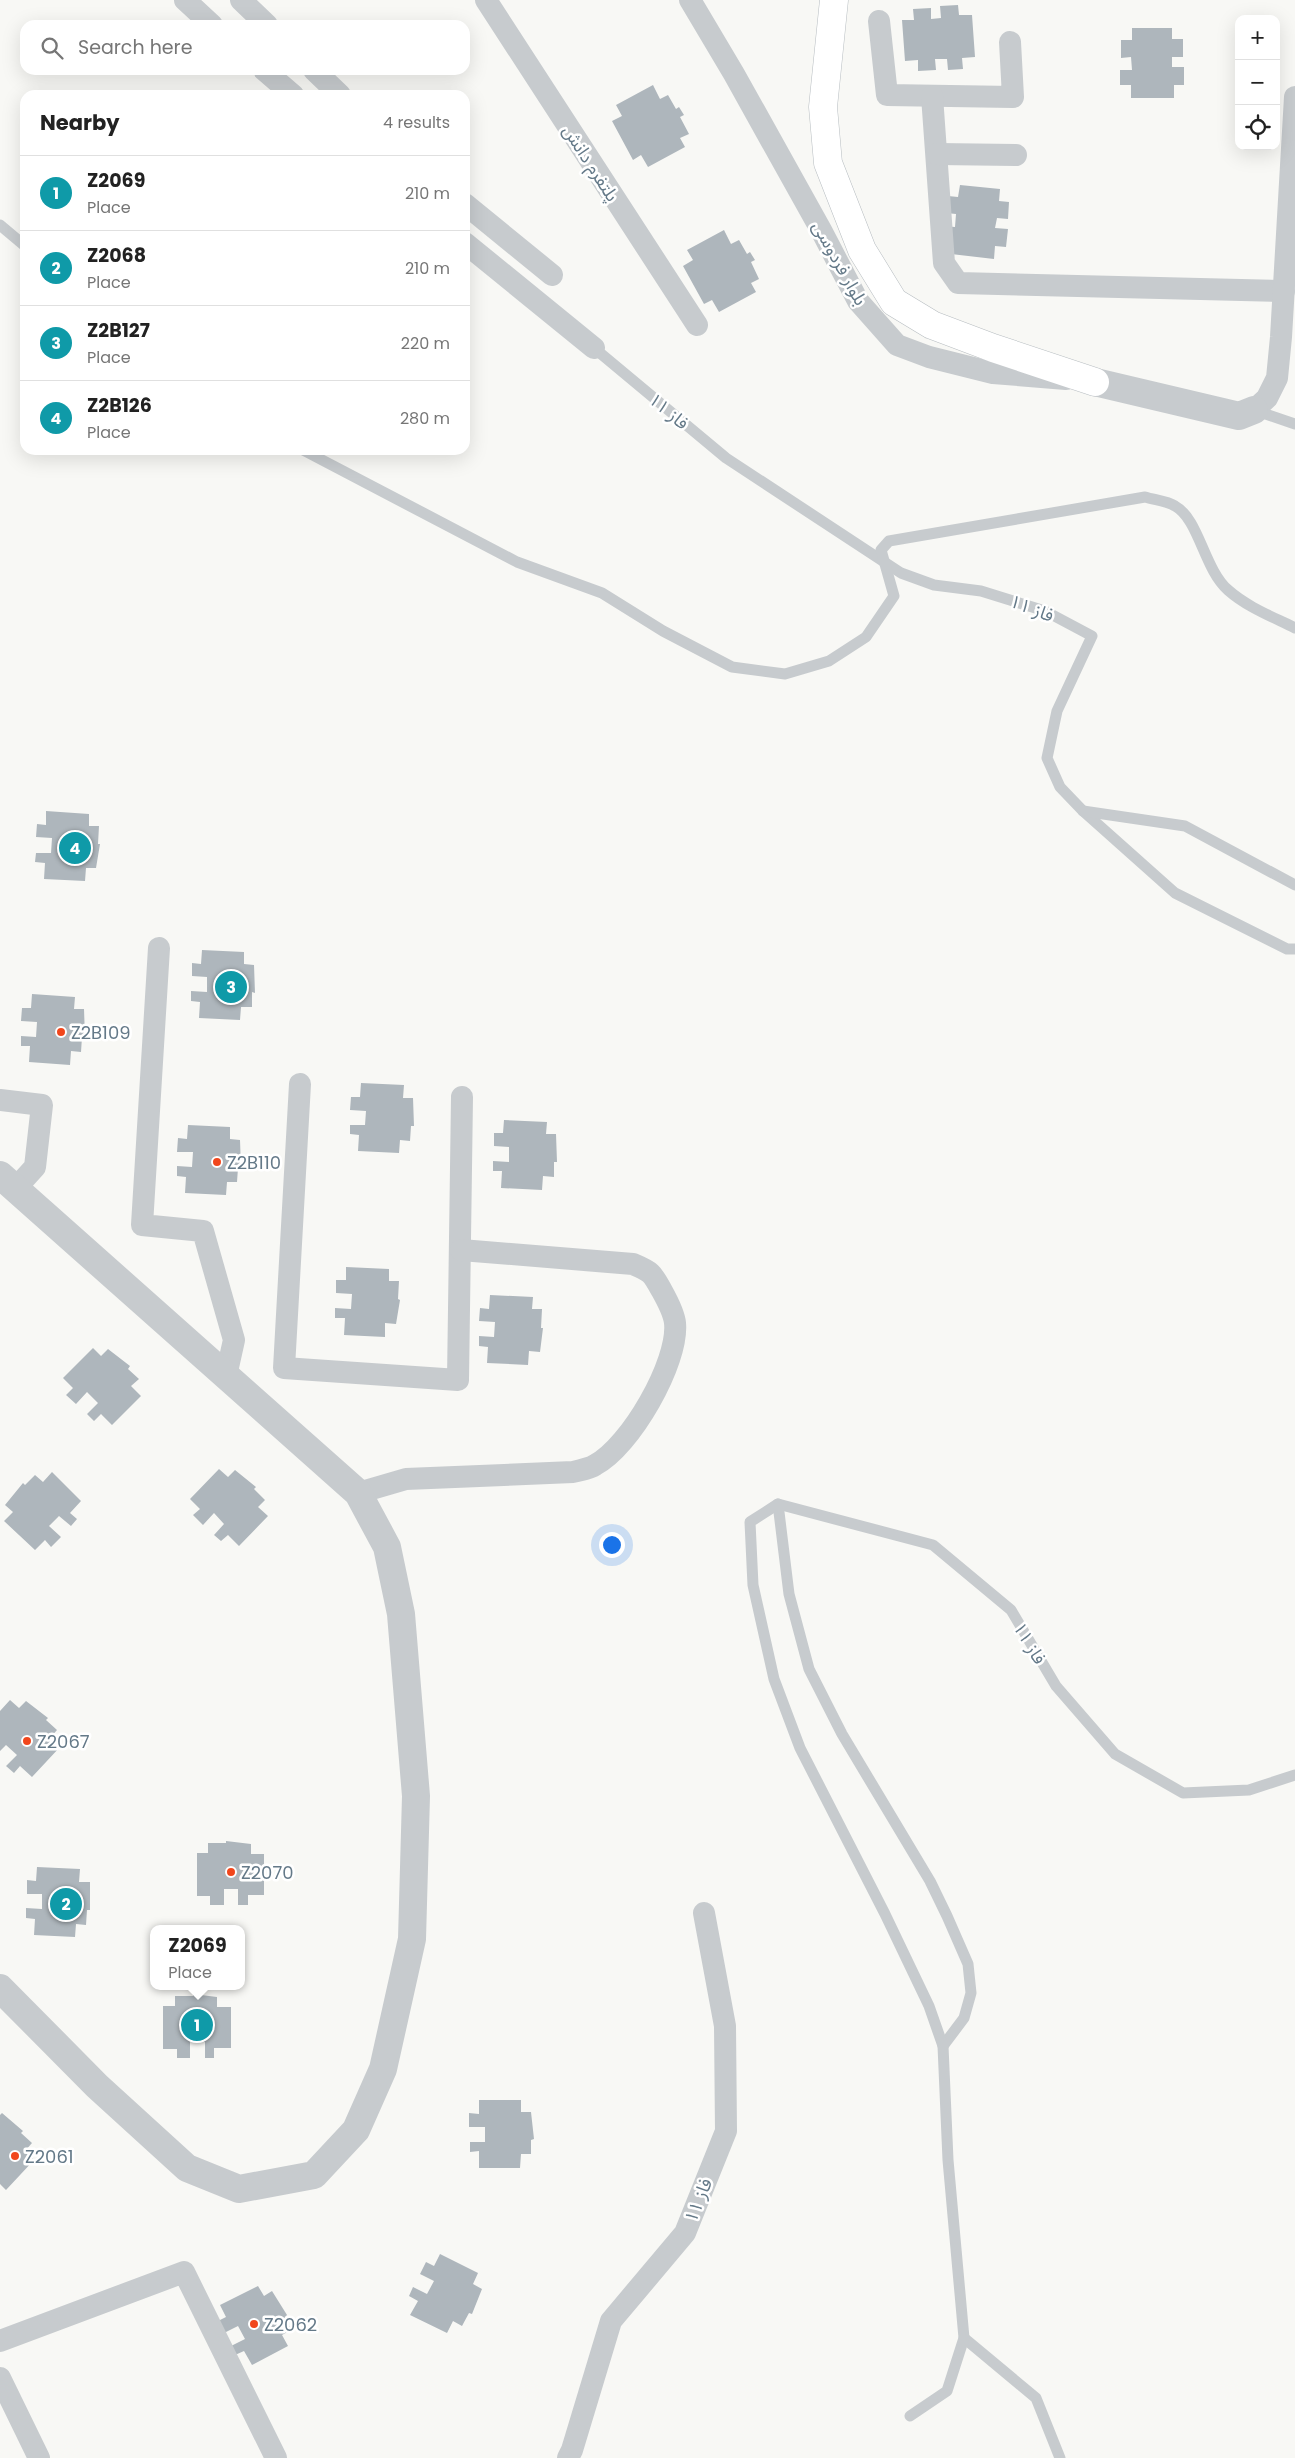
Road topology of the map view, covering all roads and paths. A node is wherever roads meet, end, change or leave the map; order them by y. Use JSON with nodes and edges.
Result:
{"nodes":[{"id":1,"x":185,"y":0,"type":"edge"},
{"id":2,"x":241,"y":0,"type":"edge"},
{"id":3,"x":486,"y":0,"type":"edge"},
{"id":4,"x":690,"y":0,"type":"edge"},
{"id":5,"x":834,"y":0,"type":"edge"},
{"id":6,"x":207,"y":20,"type":"edge"},
{"id":7,"x":262,"y":20,"type":"edge"},
{"id":8,"x":879,"y":22,"type":"dead end"},
{"id":9,"x":1010,"y":42,"type":"dead end"},
{"id":10,"x":270,"y":75,"type":"edge"},
{"id":11,"x":319,"y":75,"type":"edge"},
{"id":12,"x":287,"y":90,"type":"edge"},
{"id":13,"x":335,"y":90,"type":"edge"},
{"id":14,"x":932,"y":96,"type":"junction"},
{"id":15,"x":1295,"y":97,"type":"edge"},
{"id":16,"x":937,"y":154,"type":"junction"},
{"id":17,"x":1016,"y":155,"type":"dead end"},
{"id":18,"x":470,"y":208,"type":"edge"},
{"id":19,"x":0,"y":225,"type":"edge"},
{"id":20,"x":20,"y":242,"type":"edge"},
{"id":21,"x":470,"y":247,"type":"edge"},
{"id":22,"x":552,"y":275,"type":"dead end"},
{"id":23,"x":1284,"y":291,"type":"junction"},
{"id":24,"x":697,"y":325,"type":"dead end"},
{"id":25,"x":594,"y":348,"type":"joint"},
{"id":26,"x":1094,"y":382,"type":"junction"},
{"id":27,"x":1254,"y":410,"type":"junction"},
{"id":28,"x":1295,"y":424,"type":"edge"},
{"id":29,"x":313,"y":455,"type":"edge"},
{"id":30,"x":886,"y":564,"type":"junction"},
{"id":31,"x":1295,"y":628,"type":"edge"},
{"id":32,"x":1083,"y":811,"type":"junction"},
{"id":33,"x":1295,"y":885,"type":"edge"},
{"id":34,"x":159,"y":948,"type":"dead end"},
{"id":35,"x":1295,"y":949,"type":"edge"},
{"id":36,"x":300,"y":1084,"type":"dead end"},
{"id":37,"x":462,"y":1098,"type":"dead end"},
{"id":38,"x":0,"y":1100,"type":"edge"},
{"id":39,"x":8,"y":1182,"type":"edge"},
{"id":40,"x":461,"y":1250,"type":"junction"},
{"id":41,"x":226,"y":1376,"type":"junction"},
{"id":42,"x":358,"y":1493,"type":"junction"},
{"id":43,"x":778,"y":1504,"type":"junction"},
{"id":44,"x":1295,"y":1775,"type":"edge"},
{"id":45,"x":704,"y":1913,"type":"dead end"},
{"id":46,"x":0,"y":1988,"type":"edge"},
{"id":47,"x":943,"y":2046,"type":"junction"},
{"id":48,"x":964,"y":2338,"type":"junction"},
{"id":49,"x":0,"y":2341,"type":"edge"},
{"id":50,"x":0,"y":2378,"type":"edge"},
{"id":51,"x":910,"y":2416,"type":"dead end"},
{"id":52,"x":39,"y":2458,"type":"edge"},
{"id":53,"x":276,"y":2458,"type":"edge"},
{"id":54,"x":568,"y":2458,"type":"edge"},
{"id":55,"x":1060,"y":2458,"type":"edge"}],
"edges":[{"from":1,"to":6,"type":"street"},
{"from":2,"to":7,"type":"street"},
{"from":3,"to":24,"type":"street","name":"پلتفرم دانش"},
{"from":4,"to":26,"type":"street","name":"بلوار فردوسی"},
{"from":5,"to":26,"type":"main road","name":"بلوار فردوسی"},
{"from":8,"to":14,"type":"street"},
{"from":9,"to":14,"type":"street"},
{"from":10,"to":12,"type":"street"},
{"from":11,"to":13,"type":"street"},
{"from":14,"to":16,"type":"street"},
{"from":15,"to":23,"type":"street"},
{"from":16,"to":17,"type":"street"},
{"from":16,"to":23,"type":"street"},
{"from":18,"to":22,"type":"street"},
{"from":19,"to":20,"type":"lane"},
{"from":21,"to":25,"type":"street"},
{"from":23,"to":27,"type":"street"},
{"from":25,"to":30,"type":"lane","name":"فاز ۱۱"},
{"from":26,"to":27,"type":"street","name":"بلوار فردوسی"},
{"from":27,"to":28,"type":"lane"},
{"from":29,"to":30,"type":"lane"},
{"from":30,"to":31,"type":"lane"},
{"from":30,"to":32,"type":"lane","name":"فاز ۱۱"},
{"from":32,"to":33,"type":"lane"},
{"from":32,"to":35,"type":"lane","name":"فاز ۱۱"},
{"from":34,"to":41,"type":"street"},
{"from":36,"to":40,"type":"street"},
{"from":37,"to":40,"type":"street"},
{"from":38,"to":39,"type":"street"},
{"from":39,"to":41,"type":"street"},
{"from":40,"to":42,"type":"street"},
{"from":41,"to":42,"type":"street"},
{"from":42,"to":46,"type":"street"},
{"from":43,"to":44,"type":"lane","name":"فاز ۱۱"},
{"from":43,"to":47,"type":"lane"},
{"from":43,"to":47,"type":"lane"},
{"from":45,"to":54,"type":"street","name":"فاز ۱۱"},
{"from":47,"to":48,"type":"lane"},
{"from":48,"to":51,"type":"lane"},
{"from":48,"to":55,"type":"lane"},
{"from":49,"to":53,"type":"street"},
{"from":50,"to":52,"type":"street"}]}
